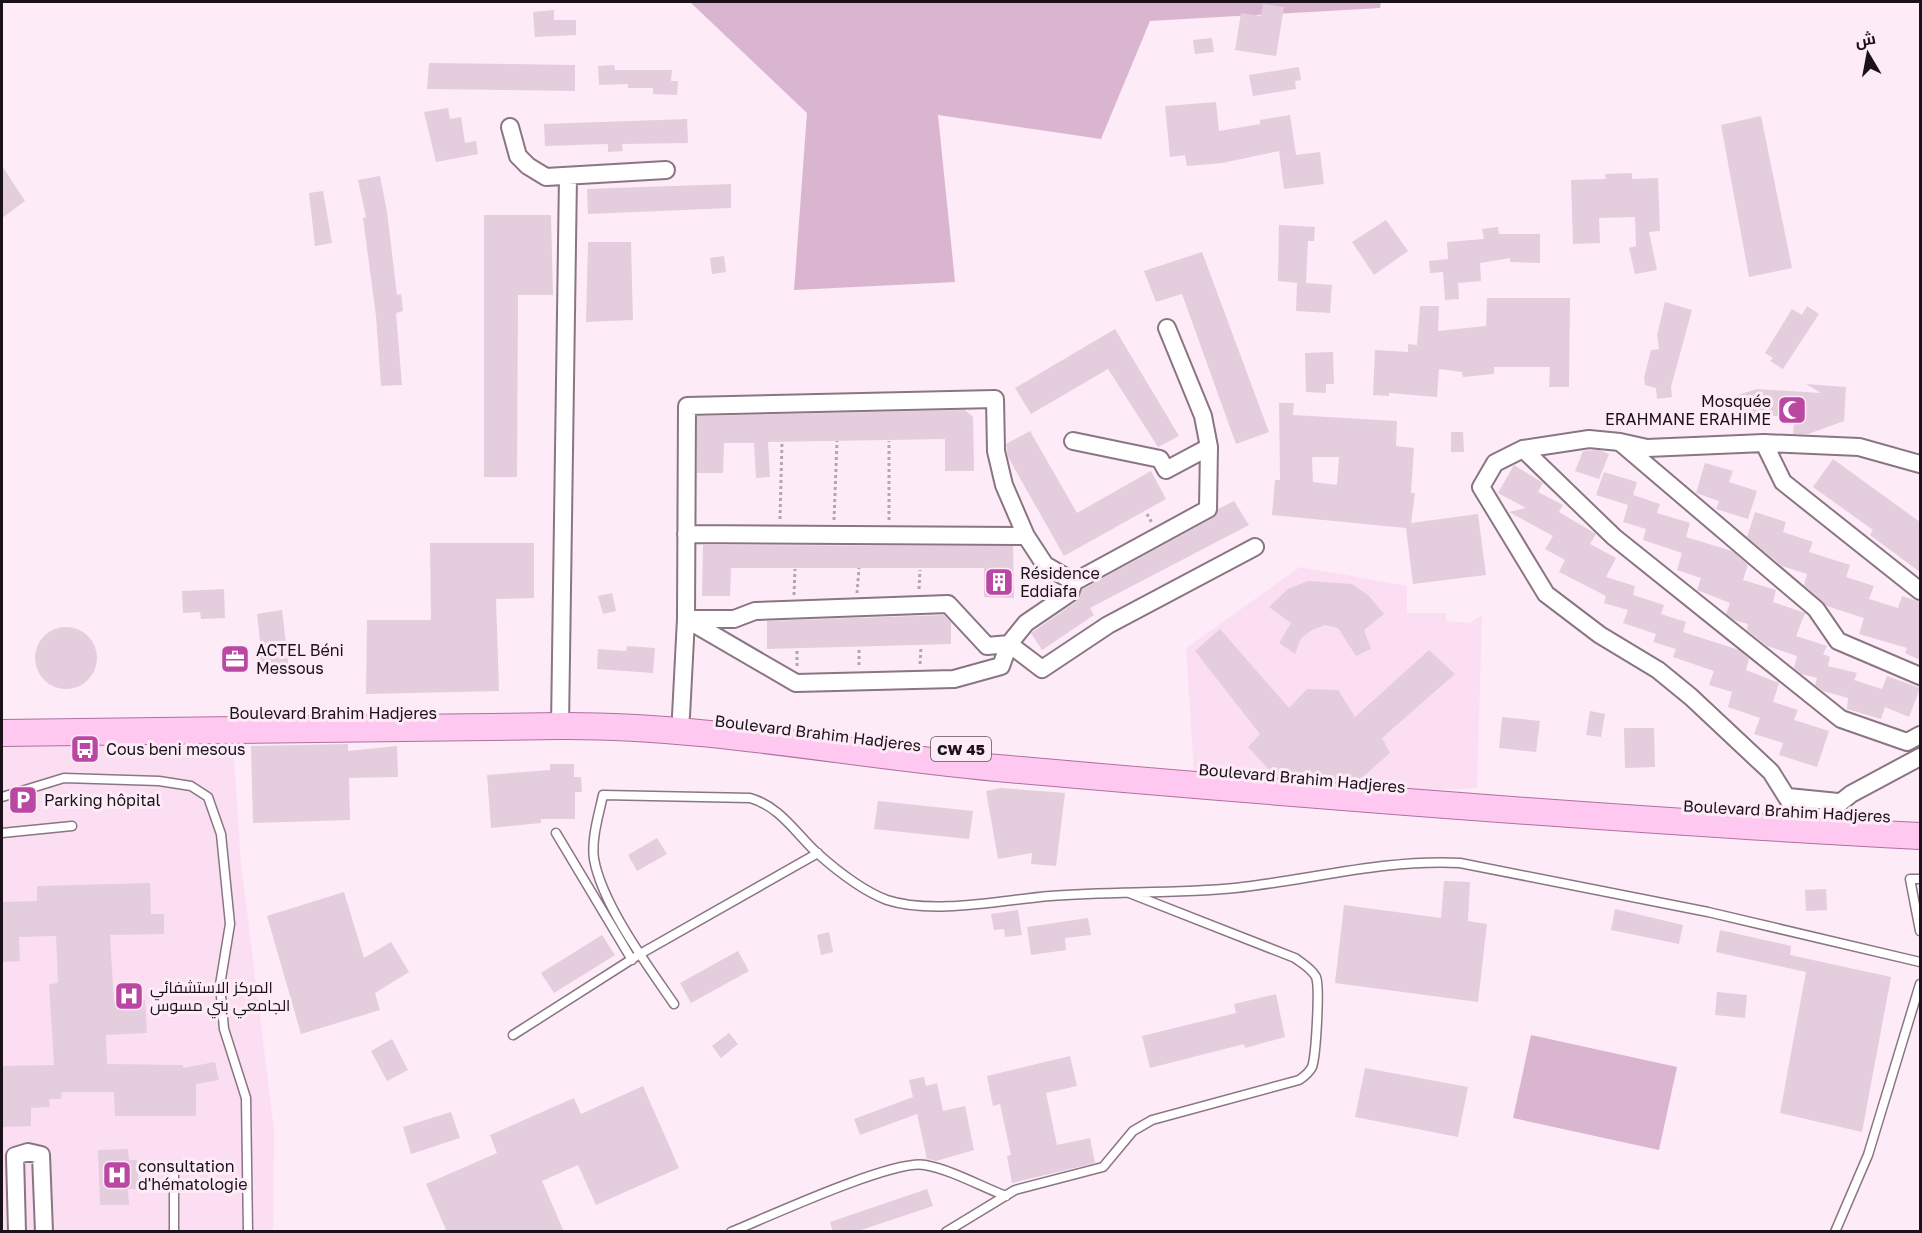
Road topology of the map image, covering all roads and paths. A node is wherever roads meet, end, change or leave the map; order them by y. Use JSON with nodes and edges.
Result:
{"nodes":[{"id":1,"x":510,"y":127,"type":"dead end"},
{"id":2,"x":666,"y":170,"type":"dead end"},
{"id":3,"x":568,"y":176,"type":"junction"},
{"id":4,"x":1167,"y":328,"type":"dead end"},
{"id":5,"x":837,"y":441,"type":"dead end"},
{"id":6,"x":889,"y":441,"type":"dead end"},
{"id":7,"x":1073,"y":441,"type":"dead end"},
{"id":8,"x":1620,"y":441,"type":"junction"},
{"id":9,"x":782,"y":442,"type":"dead end"},
{"id":10,"x":1764,"y":443,"type":"junction"},
{"id":11,"x":1209,"y":447,"type":"junction"},
{"id":12,"x":1523,"y":449,"type":"junction"},
{"id":13,"x":1920,"y":464,"type":"edge"},
{"id":14,"x":686,"y":534,"type":"junction"},
{"id":15,"x":780,"y":534,"type":"junction"},
{"id":16,"x":834,"y":535,"type":"junction"},
{"id":17,"x":889,"y":535,"type":"junction"},
{"id":18,"x":1026,"y":536,"type":"junction"},
{"id":19,"x":1255,"y":547,"type":"dead end"},
{"id":20,"x":859,"y":568,"type":"dead end"},
{"id":21,"x":795,"y":569,"type":"dead end"},
{"id":22,"x":1074,"y":582,"type":"junction"},
{"id":23,"x":1920,"y":591,"type":"edge"},
{"id":24,"x":856,"y":608,"type":"junction"},
{"id":25,"x":794,"y":610,"type":"junction"},
{"id":26,"x":686,"y":619,"type":"junction"},
{"id":27,"x":1009,"y":644,"type":"junction"},
{"id":28,"x":1920,"y":676,"type":"edge"},
{"id":29,"x":681,"y":716,"type":"junction"},
{"id":30,"x":2,"y":717,"type":"edge"},
{"id":31,"x":561,"y":719,"type":"junction"},
{"id":32,"x":2,"y":733,"type":"edge"},
{"id":33,"x":1920,"y":735,"type":"edge"},
{"id":34,"x":1920,"y":757,"type":"edge"},
{"id":35,"x":2,"y":797,"type":"edge"},
{"id":36,"x":1811,"y":811,"type":"junction"},
{"id":37,"x":1920,"y":819,"type":"edge"},
{"id":38,"x":72,"y":826,"type":"dead end"},
{"id":39,"x":2,"y":833,"type":"edge"},
{"id":40,"x":556,"y":834,"type":"dead end"},
{"id":41,"x":1920,"y":836,"type":"edge"},
{"id":42,"x":818,"y":854,"type":"junction"},
{"id":43,"x":1920,"y":879,"type":"edge"},
{"id":44,"x":1125,"y":891,"type":"junction"},
{"id":45,"x":1920,"y":931,"type":"edge"},
{"id":46,"x":640,"y":954,"type":"junction"},
{"id":47,"x":632,"y":960,"type":"junction"},
{"id":48,"x":1920,"y":962,"type":"edge"},
{"id":49,"x":1920,"y":984,"type":"edge"},
{"id":50,"x":674,"y":1004,"type":"dead end"},
{"id":51,"x":513,"y":1035,"type":"dead end"},
{"id":52,"x":174,"y":1173,"type":"dead end"},
{"id":53,"x":1006,"y":1196,"type":"junction"},
{"id":54,"x":17,"y":1232,"type":"edge"},
{"id":55,"x":44,"y":1232,"type":"edge"},
{"id":56,"x":174,"y":1232,"type":"edge"},
{"id":57,"x":248,"y":1232,"type":"edge"},
{"id":58,"x":731,"y":1232,"type":"edge"},
{"id":59,"x":946,"y":1232,"type":"edge"},
{"id":60,"x":1835,"y":1232,"type":"edge"}],
"edges":[{"from":1,"to":3,"type":"street"},
{"from":2,"to":3,"type":"street"},
{"from":3,"to":31,"type":"street"},
{"from":4,"to":11,"type":"street"},
{"from":5,"to":16,"type":"path"},
{"from":6,"to":17,"type":"path"},
{"from":7,"to":11,"type":"street"},
{"from":8,"to":10,"type":"street"},
{"from":8,"to":12,"type":"street"},
{"from":8,"to":28,"type":"street"},
{"from":9,"to":15,"type":"path"},
{"from":10,"to":13,"type":"street"},
{"from":10,"to":23,"type":"street"},
{"from":11,"to":22,"type":"street"},
{"from":12,"to":33,"type":"street"},
{"from":12,"to":36,"type":"street"},
{"from":14,"to":15,"type":"street"},
{"from":14,"to":18,"type":"street"},
{"from":14,"to":26,"type":"street"},
{"from":15,"to":16,"type":"street"},
{"from":16,"to":17,"type":"street"},
{"from":17,"to":18,"type":"street"},
{"from":18,"to":22,"type":"street"},
{"from":19,"to":27,"type":"street"},
{"from":20,"to":24,"type":"path"},
{"from":21,"to":25,"type":"path"},
{"from":22,"to":27,"type":"street"},
{"from":24,"to":25,"type":"street"},
{"from":24,"to":27,"type":"street"},
{"from":25,"to":26,"type":"street"},
{"from":26,"to":27,"type":"street"},
{"from":26,"to":29,"type":"street"},
{"from":29,"to":31,"type":"main road","name":"Boulevard Brahim Hadjeres","number":"CW 45"},
{"from":29,"to":36,"type":"main road","name":"Boulevard Brahim Hadjeres","number":"CW 45"},
{"from":30,"to":31,"type":"main road","name":"Boulevard Brahim Hadjeres","number":"CW 45"},
{"from":31,"to":32,"type":"main road"},
{"from":31,"to":36,"type":"main road"},
{"from":34,"to":36,"type":"street"},
{"from":35,"to":57,"type":"lane"},
{"from":36,"to":37,"type":"main road","name":"Boulevard Brahim Hadjeres","number":"CW 45"},
{"from":36,"to":41,"type":"main road"},
{"from":38,"to":39,"type":"lane"},
{"from":40,"to":47,"type":"lane"},
{"from":42,"to":44,"type":"lane"},
{"from":42,"to":46,"type":"lane"},
{"from":42,"to":46,"type":"lane"},
{"from":43,"to":45,"type":"lane"},
{"from":44,"to":48,"type":"lane"},
{"from":44,"to":53,"type":"lane"},
{"from":46,"to":47,"type":"lane"},
{"from":46,"to":50,"type":"lane"},
{"from":47,"to":51,"type":"lane"},
{"from":49,"to":60,"type":"lane"},
{"from":52,"to":56,"type":"lane"},
{"from":53,"to":58,"type":"lane"},
{"from":53,"to":59,"type":"lane"},
{"from":54,"to":55,"type":"street"}]}
